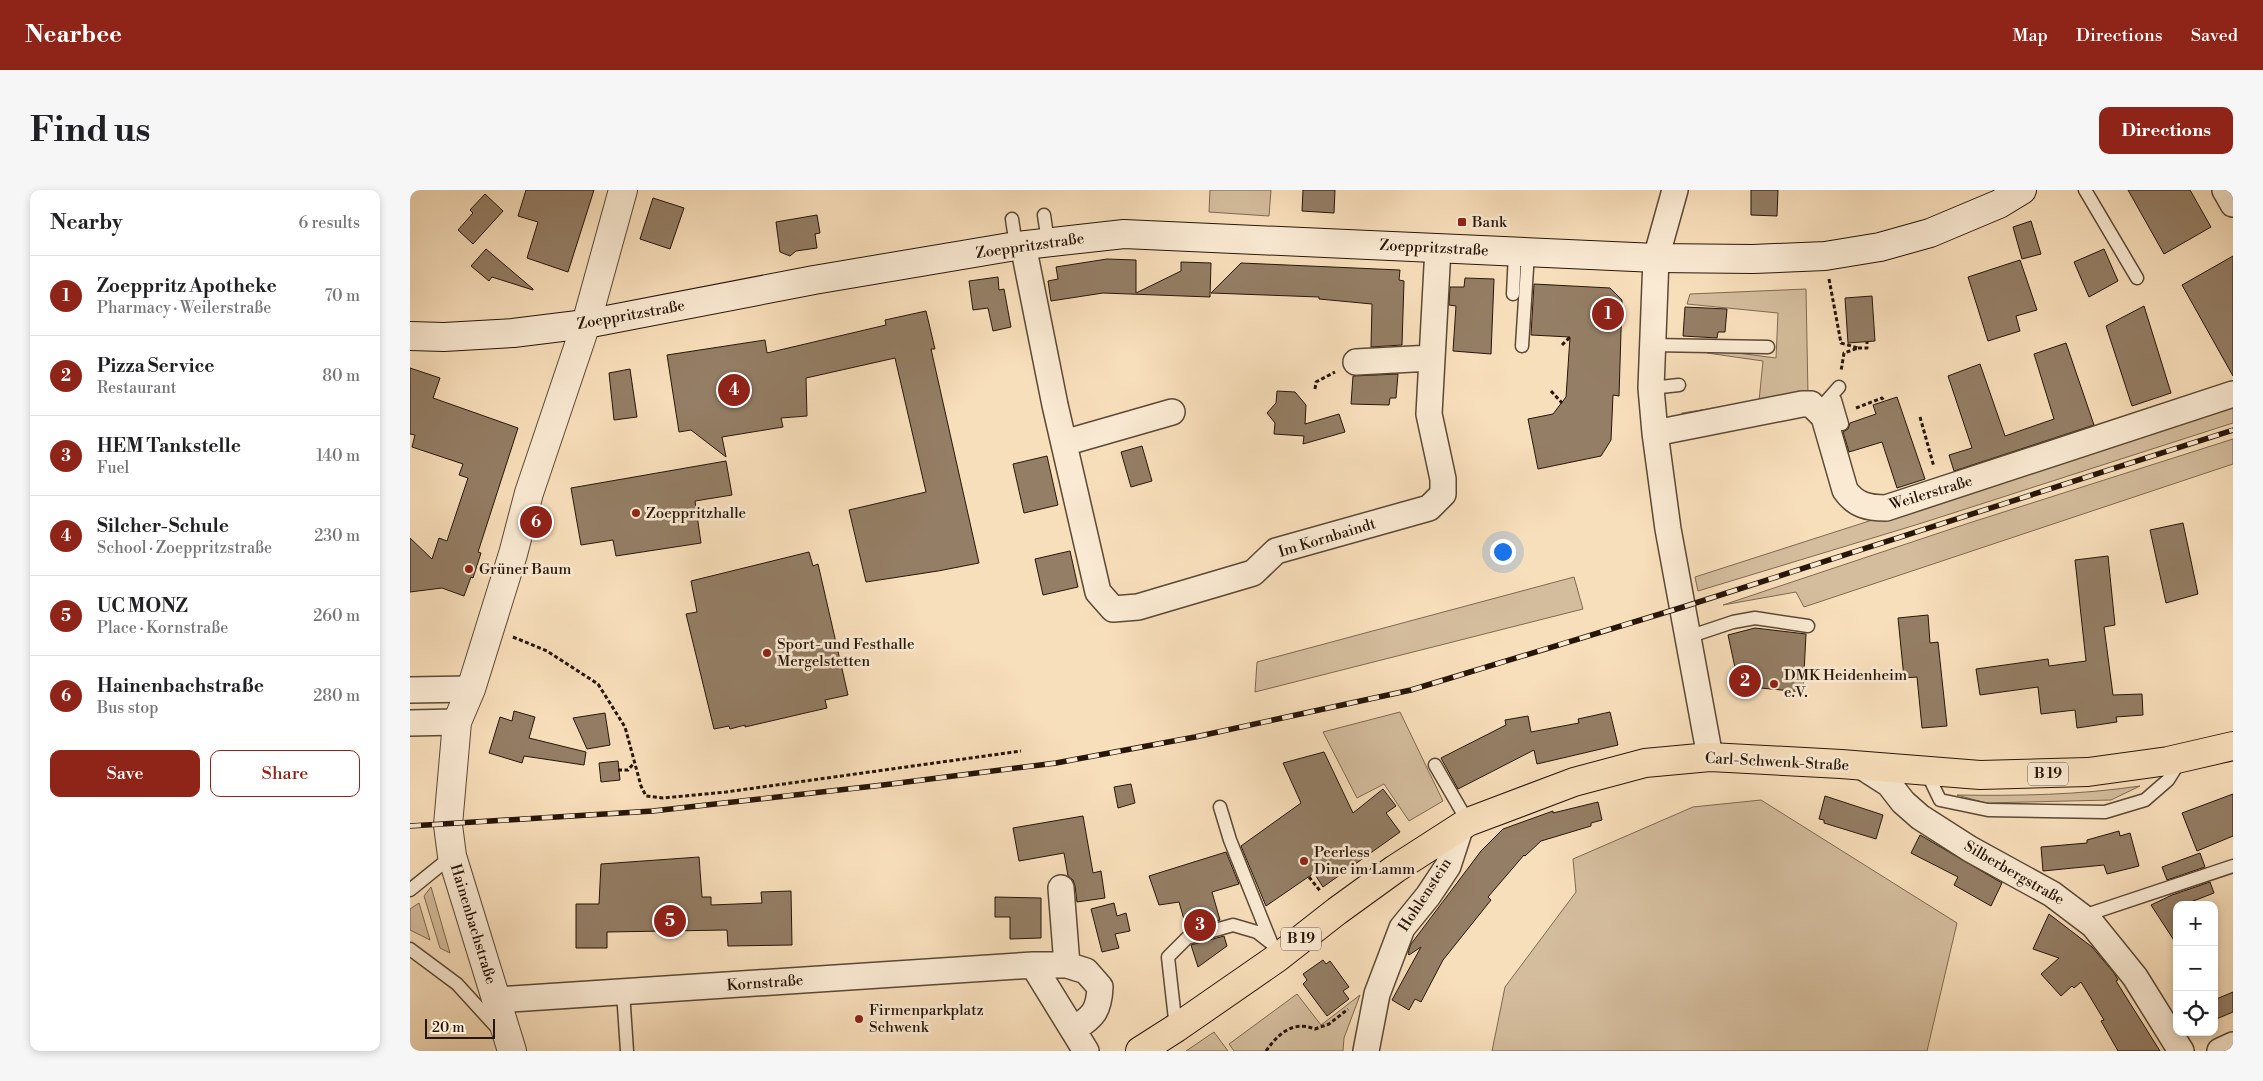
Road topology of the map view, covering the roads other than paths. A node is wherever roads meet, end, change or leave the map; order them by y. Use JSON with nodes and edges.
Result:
{"nodes":[{"id":1,"x":623,"y":190,"type":"edge"},
{"id":2,"x":1675,"y":190,"type":"edge"},
{"id":3,"x":2022,"y":190,"type":"edge"},
{"id":4,"x":2085,"y":190,"type":"edge"},
{"id":5,"x":2226,"y":190,"type":"edge"},
{"id":6,"x":2233,"y":204,"type":"edge"},
{"id":7,"x":1012,"y":218,"type":"dead end"},
{"id":8,"x":1033,"y":237,"type":"junction"},
{"id":9,"x":1438,"y":248,"type":"junction"},
{"id":10,"x":1522,"y":253,"type":"junction"},
{"id":11,"x":1656,"y":258,"type":"junction"},
{"id":12,"x":2137,"y":278,"type":"dead end"},
{"id":13,"x":1513,"y":294,"type":"dead end"},
{"id":14,"x":586,"y":324,"type":"junction"},
{"id":15,"x":410,"y":336,"type":"edge"},
{"id":16,"x":1652,"y":344,"type":"junction"},
{"id":17,"x":1522,"y":346,"type":"dead end"},
{"id":18,"x":1768,"y":347,"type":"dead end"},
{"id":19,"x":1432,"y":358,"type":"junction"},
{"id":20,"x":1356,"y":362,"type":"dead end"},
{"id":21,"x":1679,"y":384,"type":"dead end"},
{"id":22,"x":1840,"y":387,"type":"road end"},
{"id":23,"x":1651,"y":388,"type":"junction"},
{"id":24,"x":2233,"y":394,"type":"edge"},
{"id":25,"x":1172,"y":412,"type":"dead end"},
{"id":26,"x":1834,"y":416,"type":"junction"},
{"id":27,"x":1655,"y":433,"type":"junction"},
{"id":28,"x":1064,"y":443,"type":"junction"},
{"id":29,"x":1808,"y":626,"type":"dead end"},
{"id":30,"x":1688,"y":637,"type":"junction"},
{"id":31,"x":471,"y":688,"type":"junction"},
{"id":32,"x":410,"y":690,"type":"edge"},
{"id":33,"x":457,"y":722,"type":"junction"},
{"id":34,"x":410,"y":723,"type":"edge"},
{"id":35,"x":2233,"y":746,"type":"edge"},
{"id":36,"x":1710,"y":757,"type":"junction"},
{"id":37,"x":2182,"y":758,"type":"junction"},
{"id":38,"x":1435,"y":765,"type":"dead end"},
{"id":39,"x":1861,"y":766,"type":"junction"},
{"id":40,"x":1926,"y":771,"type":"junction"},
{"id":41,"x":1220,"y":807,"type":"dead end"},
{"id":42,"x":1461,"y":833,"type":"junction"},
{"id":43,"x":452,"y":856,"type":"junction"},
{"id":44,"x":2233,"y":866,"type":"edge"},
{"id":45,"x":1061,"y":888,"type":"dead end"},
{"id":46,"x":410,"y":890,"type":"edge"},
{"id":47,"x":2083,"y":916,"type":"junction"},
{"id":48,"x":410,"y":949,"type":"edge"},
{"id":49,"x":1274,"y":951,"type":"junction"},
{"id":50,"x":1033,"y":965,"type":"junction"},
{"id":51,"x":1068,"y":965,"type":"junction"},
{"id":52,"x":623,"y":992,"type":"junction"},
{"id":53,"x":496,"y":1000,"type":"junction"},
{"id":54,"x":1176,"y":1028,"type":"junction"},
{"id":55,"x":1074,"y":1029,"type":"junction"},
{"id":56,"x":2233,"y":1045,"type":"edge"},
{"id":57,"x":511,"y":1046,"type":"edge"},
{"id":58,"x":628,"y":1051,"type":"edge"},
{"id":59,"x":1086,"y":1051,"type":"edge"},
{"id":60,"x":1140,"y":1051,"type":"edge"},
{"id":61,"x":1366,"y":1051,"type":"edge"},
{"id":62,"x":2181,"y":1051,"type":"edge"},
{"id":63,"x":2220,"y":1051,"type":"edge"}],
"edges":[{"from":1,"to":14,"type":"main road","name":"Hainenbachstraße"},
{"from":2,"to":11,"type":"street"},
{"from":3,"to":11,"type":"main road","name":"Zoeppritzstraße"},
{"from":4,"to":12,"type":"lane"},
{"from":5,"to":6,"type":"street"},
{"from":7,"to":8,"type":"lane"},
{"from":8,"to":9,"type":"main road","name":"Zoeppritzstraße"},
{"from":8,"to":14,"type":"main road","name":"Zoeppritzstraße"},
{"from":8,"to":28,"type":"street","name":"Im Kornbaindt"},
{"from":9,"to":10,"type":"main road","name":"Zoeppritzstraße"},
{"from":9,"to":19,"type":"street","name":"Im Kornbaindt"},
{"from":10,"to":11,"type":"main road","name":"Zoeppritzstraße"},
{"from":10,"to":13,"type":"lane"},
{"from":10,"to":17,"type":"lane"},
{"from":11,"to":16,"type":"street"},
{"from":14,"to":15,"type":"main road","name":"Zoeppritzstraße"},
{"from":14,"to":31,"type":"main road","name":"Hainenbachstraße"},
{"from":16,"to":18,"type":"lane"},
{"from":16,"to":23,"type":"street"},
{"from":19,"to":20,"type":"street"},
{"from":19,"to":28,"type":"street","name":"Im Kornbaindt"},
{"from":21,"to":23,"type":"lane"},
{"from":22,"to":26,"type":"lane"},
{"from":23,"to":27,"type":"street"},
{"from":24,"to":26,"type":"street","name":"Weilerstraße"},
{"from":25,"to":28,"type":"street"},
{"from":26,"to":27,"type":"street"},
{"from":27,"to":30,"type":"street"},
{"from":29,"to":30,"type":"lane"},
{"from":30,"to":36,"type":"street"},
{"from":31,"to":32,"type":"street"},
{"from":31,"to":33,"type":"main road","name":"Hainenbachstraße"},
{"from":33,"to":34,"type":"street"},
{"from":33,"to":43,"type":"main road","name":"Hainenbachstraße"},
{"from":35,"to":37,"type":"main road","name":"Carl-Schwenk-Straße","number":"B 19"},
{"from":36,"to":39,"type":"main road","name":"Carl-Schwenk-Straße","number":"B 19"},
{"from":36,"to":42,"type":"main road","name":"Carl-Schwenk-Straße","number":"B 19"},
{"from":37,"to":40,"type":"main road","name":"Carl-Schwenk-Straße","number":"B 19"},
{"from":37,"to":40,"type":"lane"},
{"from":38,"to":42,"type":"lane"},
{"from":39,"to":40,"type":"main road","name":"Carl-Schwenk-Straße","number":"B 19"},
{"from":39,"to":47,"type":"street","name":"Silberbergstraße"},
{"from":41,"to":49,"type":"lane"},
{"from":42,"to":49,"type":"main road","name":"Carl-Schwenk-Straße","number":"B 19"},
{"from":42,"to":61,"type":"street","name":"Hohlenstein"},
{"from":43,"to":46,"type":"lane"},
{"from":43,"to":53,"type":"main road","name":"Hainenbachstraße"},
{"from":44,"to":47,"type":"lane"},
{"from":45,"to":51,"type":"street"},
{"from":47,"to":62,"type":"street","name":"Silberbergstraße"},
{"from":48,"to":57,"type":"lane"},
{"from":49,"to":54,"type":"main road","name":"Carl-Schwenk-Straße","number":"B 19"},
{"from":49,"to":54,"type":"lane"},
{"from":50,"to":51,"type":"street","name":"Kornstraße"},
{"from":50,"to":52,"type":"street","name":"Kornstraße"},
{"from":50,"to":55,"type":"street"},
{"from":51,"to":55,"type":"street","name":"Kornstraße"},
{"from":52,"to":53,"type":"street","name":"Kornstraße"},
{"from":52,"to":58,"type":"lane"},
{"from":53,"to":57,"type":"main road","name":"Hainenbachstraße"},
{"from":54,"to":60,"type":"main road","name":"Carl-Schwenk-Straße","number":"B 19"},
{"from":55,"to":59,"type":"street"},
{"from":56,"to":63,"type":"street"}]}
